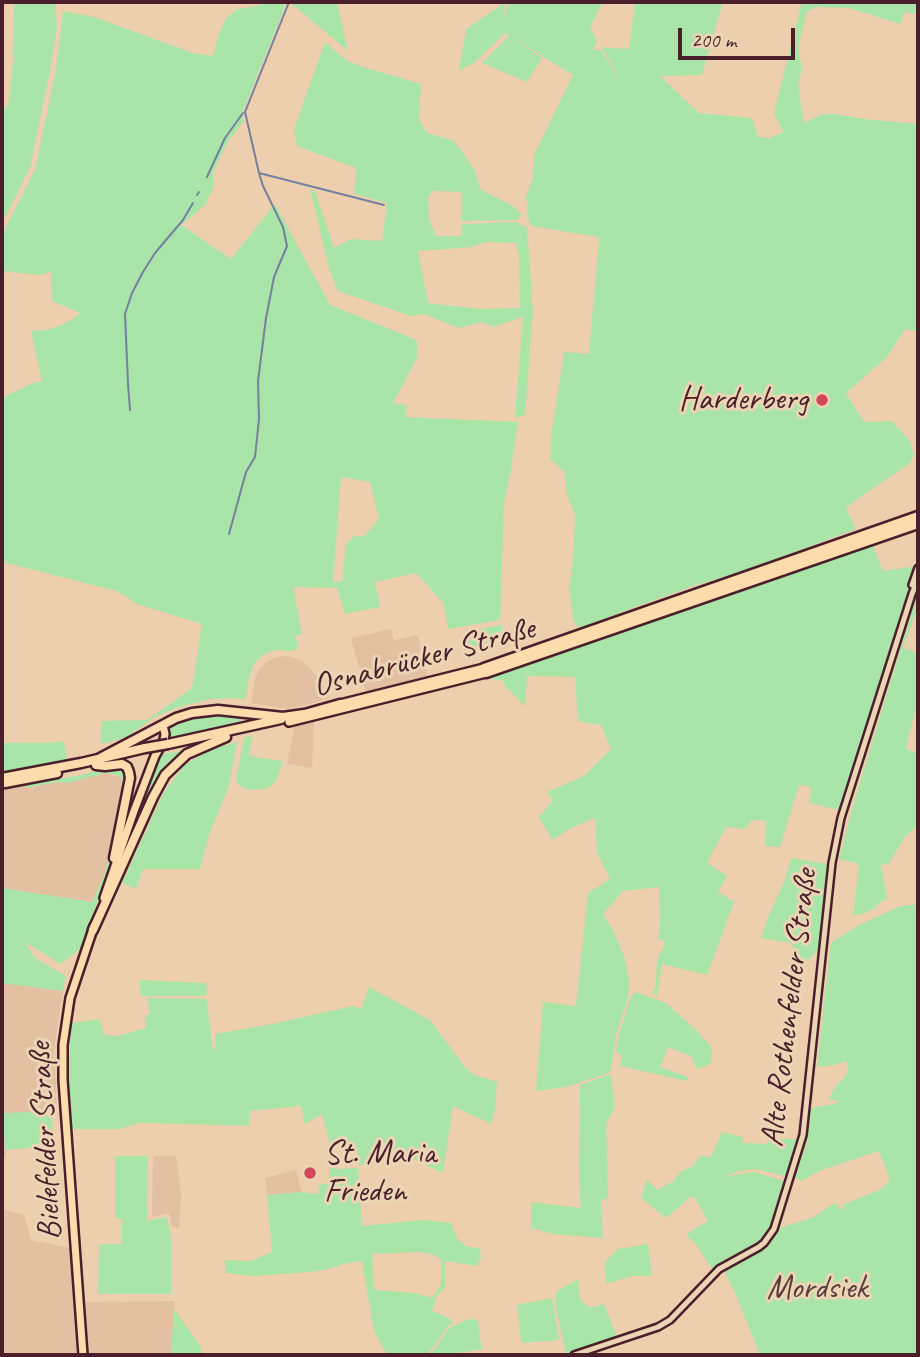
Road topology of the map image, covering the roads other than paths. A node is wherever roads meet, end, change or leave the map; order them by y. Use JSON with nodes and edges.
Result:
{"nodes":[{"id":1,"x":918,"y":522,"type":"edge"},
{"id":2,"x":918,"y":568,"type":"edge"},
{"id":3,"x":918,"y":579,"type":"edge"},
{"id":4,"x":911,"y":597,"type":"junction"},
{"id":5,"x":485,"y":670,"type":"junction"},
{"id":6,"x":340,"y":704,"type":"joint"},
{"id":7,"x":304,"y":714,"type":"junction"},
{"id":8,"x":289,"y":722,"type":"joint"},
{"id":9,"x":161,"y":726,"type":"junction"},
{"id":10,"x":226,"y":737,"type":"junction"},
{"id":11,"x":167,"y":746,"type":"junction"},
{"id":12,"x":98,"y":762,"type":"junction"},
{"id":13,"x":2,"y":778,"type":"edge"},
{"id":14,"x":2,"y":783,"type":"edge"},
{"id":15,"x":114,"y":858,"type":"junction"},
{"id":16,"x":93,"y":930,"type":"junction"},
{"id":17,"x":83,"y":1355,"type":"edge"},
{"id":18,"x":574,"y":1355,"type":"edge"}],
"edges":[{"from":1,"to":5,"type":"highway","name":"Osnabrücker Straße"},
{"from":2,"to":4,"type":"street"},
{"from":3,"to":4,"type":"street"},
{"from":4,"to":18,"type":"street","name":"Alte Rothenfelder Straße"},
{"from":5,"to":6,"type":"main road","name":"Osnabrücker Straße"},
{"from":5,"to":8,"type":"main road","name":"Osnabrücker Straße"},
{"from":6,"to":7,"type":"highway","name":"Osnabrücker Straße"},
{"from":7,"to":9,"type":"highway"},
{"from":7,"to":11,"type":"highway","name":"Osnabrücker Straße"},
{"from":8,"to":10,"type":"highway","name":"Osnabrücker Straße"},
{"from":9,"to":12,"type":"highway"},
{"from":9,"to":15,"type":"main road","name":"Bielefelder Straße"},
{"from":9,"to":16,"type":"main road","name":"Bielefelder Straße"},
{"from":10,"to":11,"type":"highway","name":"Osnabrücker Straße"},
{"from":10,"to":16,"type":"highway"},
{"from":11,"to":12,"type":"highway","name":"Osnabrücker Straße","bridge":true},
{"from":12,"to":13,"type":"highway","name":"Osnabrücker Straße"},
{"from":12,"to":14,"type":"highway","name":"Osnabrücker Straße"},
{"from":12,"to":15,"type":"highway"},
{"from":15,"to":16,"type":"main road","name":"Bielefelder Straße"},
{"from":16,"to":17,"type":"main road","name":"Bielefelder Straße"}]}
